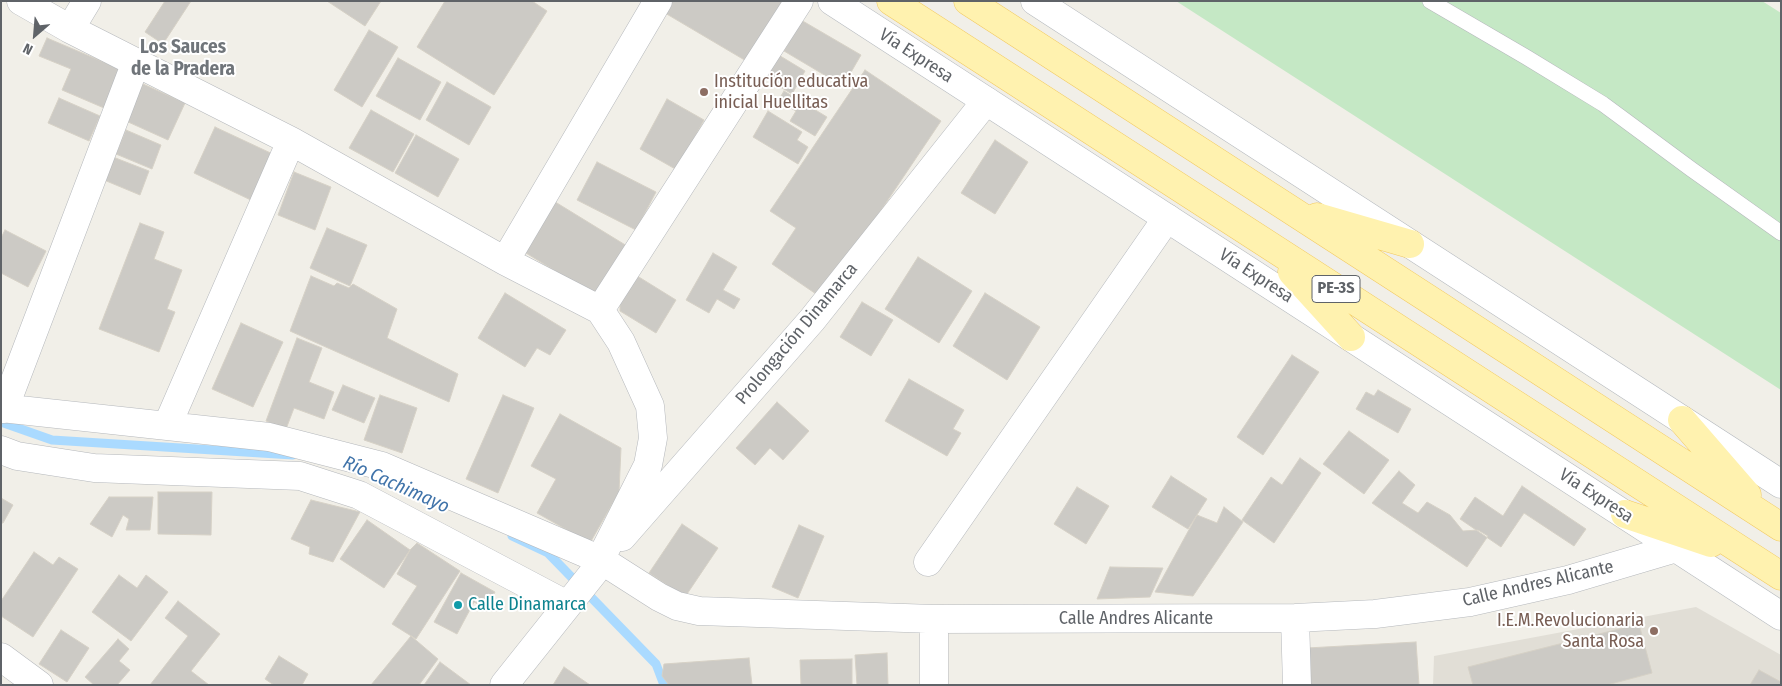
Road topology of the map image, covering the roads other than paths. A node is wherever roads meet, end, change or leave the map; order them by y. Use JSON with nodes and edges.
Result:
{"nodes":[{"id":1,"x":21,"y":1,"type":"edge"},
{"id":2,"x":87,"y":1,"type":"edge"},
{"id":3,"x":658,"y":1,"type":"edge"},
{"id":4,"x":799,"y":1,"type":"edge"},
{"id":5,"x":832,"y":1,"type":"edge"},
{"id":6,"x":891,"y":1,"type":"edge"},
{"id":7,"x":968,"y":1,"type":"edge"},
{"id":8,"x":1035,"y":1,"type":"edge"},
{"id":9,"x":1430,"y":1,"type":"edge"},
{"id":10,"x":70,"y":29,"type":"junction"},
{"id":11,"x":136,"y":62,"type":"junction"},
{"id":12,"x":986,"y":101,"type":"junction"},
{"id":13,"x":291,"y":142,"type":"junction"},
{"id":14,"x":1289,"y":209,"type":"junction"},
{"id":15,"x":1167,"y":218,"type":"junction"},
{"id":16,"x":1781,"y":233,"type":"edge"},
{"id":17,"x":1266,"y":244,"type":"junction"},
{"id":18,"x":1410,"y":244,"type":"junction"},
{"id":19,"x":505,"y":261,"type":"junction"},
{"id":20,"x":600,"y":310,"type":"junction"},
{"id":21,"x":1351,"y":337,"type":"junction"},
{"id":22,"x":3,"y":409,"type":"edge"},
{"id":23,"x":1682,"y":420,"type":"junction"},
{"id":24,"x":167,"y":426,"type":"junction"},
{"id":25,"x":1,"y":450,"type":"edge"},
{"id":26,"x":1781,"y":484,"type":"edge"},
{"id":27,"x":1625,"y":514,"type":"junction"},
{"id":28,"x":1775,"y":524,"type":"edge"},
{"id":29,"x":1676,"y":548,"type":"junction"},
{"id":30,"x":1747,"y":554,"type":"junction"},
{"id":31,"x":928,"y":562,"type":"dead end"},
{"id":32,"x":598,"y":566,"type":"junction"},
{"id":33,"x":1781,"y":576,"type":"edge"},
{"id":34,"x":570,"y":602,"type":"junction"},
{"id":35,"x":1781,"y":616,"type":"edge"},
{"id":36,"x":1295,"y":618,"type":"junction"},
{"id":37,"x":934,"y":619,"type":"junction"},
{"id":38,"x":1,"y":657,"type":"edge"},
{"id":39,"x":39,"y":685,"type":"edge"},
{"id":40,"x":504,"y":685,"type":"edge"},
{"id":41,"x":934,"y":685,"type":"edge"},
{"id":42,"x":1297,"y":685,"type":"edge"}],
"edges":[{"from":1,"to":10,"type":"street"},
{"from":2,"to":10,"type":"street"},
{"from":3,"to":19,"type":"street"},
{"from":4,"to":20,"type":"street"},
{"from":5,"to":12,"type":"street","name":"Vía Expresa","number":"PE-3S"},
{"from":6,"to":17,"type":"main road","name":"Vía Expresa","number":"PE-3S"},
{"from":7,"to":14,"type":"main road","number":"PE-3S"},
{"from":8,"to":18,"type":"street"},
{"from":9,"to":16,"type":"lane"},
{"from":10,"to":11,"type":"street"},
{"from":11,"to":13,"type":"street"},
{"from":11,"to":22,"type":"street"},
{"from":12,"to":15,"type":"street","name":"Vía Expresa","number":"PE-3S"},
{"from":12,"to":32,"type":"street","name":"Prolongación Dinamarca"},
{"from":13,"to":19,"type":"street"},
{"from":13,"to":24,"type":"street"},
{"from":14,"to":18,"type":"main road"},
{"from":14,"to":28,"type":"main road","number":"PE-3S"},
{"from":15,"to":21,"type":"street","name":"Vía Expresa","number":"PE-3S"},
{"from":15,"to":31,"type":"street"},
{"from":17,"to":21,"type":"main road"},
{"from":17,"to":30,"type":"main road","name":"Vía Expresa","number":"PE-3S"},
{"from":18,"to":23,"type":"street"},
{"from":19,"to":20,"type":"street"},
{"from":20,"to":32,"type":"street"},
{"from":21,"to":27,"type":"street","name":"Vía Expresa","number":"PE-3S"},
{"from":22,"to":24,"type":"street","name":"Calle Andres Alicante"},
{"from":23,"to":26,"type":"street"},
{"from":23,"to":28,"type":"main road"},
{"from":24,"to":32,"type":"street","name":"Calle Andres Alicante"},
{"from":25,"to":34,"type":"street"},
{"from":27,"to":29,"type":"street","name":"Vía Expresa","number":"PE-3S"},
{"from":27,"to":30,"type":"main road"},
{"from":29,"to":35,"type":"street","name":"Vía Expresa","number":"PE-3S"},
{"from":29,"to":36,"type":"street","name":"Calle Andres Alicante"},
{"from":30,"to":33,"type":"main road","name":"Vía Expresa","number":"PE-3S"},
{"from":32,"to":34,"type":"street"},
{"from":32,"to":37,"type":"street","name":"Calle Andres Alicante"},
{"from":34,"to":40,"type":"street"},
{"from":36,"to":37,"type":"street","name":"Calle Andres Alicante"},
{"from":36,"to":42,"type":"street"},
{"from":37,"to":41,"type":"street"},
{"from":38,"to":39,"type":"street"}]}
